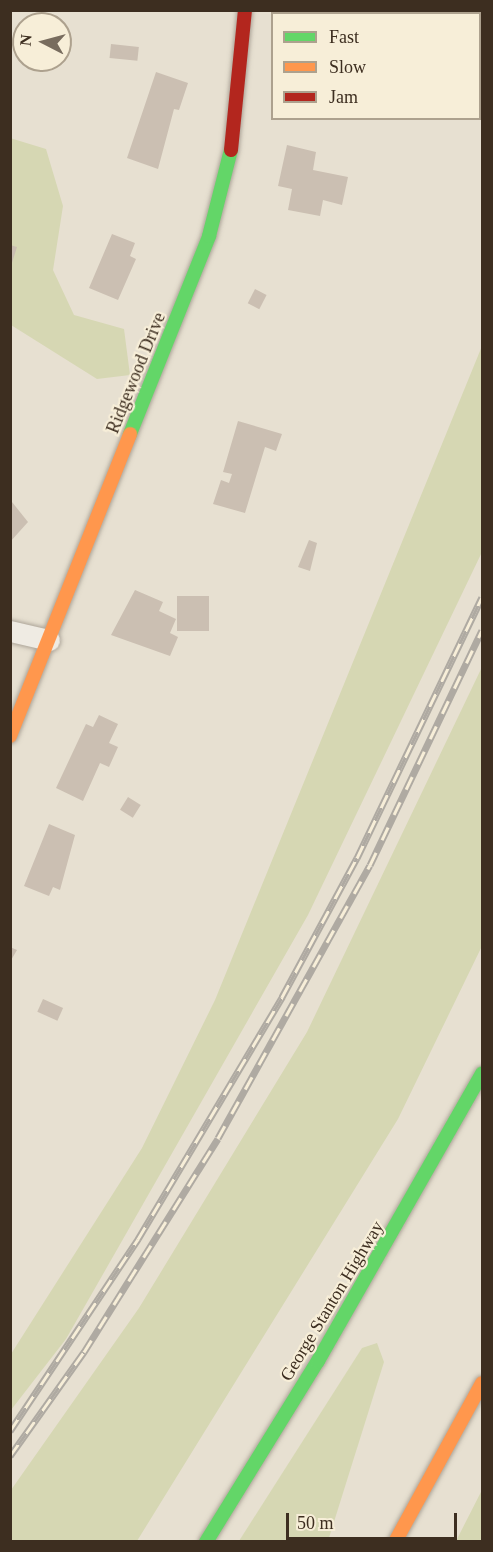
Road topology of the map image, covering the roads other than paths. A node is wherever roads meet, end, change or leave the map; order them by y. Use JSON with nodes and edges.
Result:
{"nodes":[{"id":1,"x":245,"y":10,"type":"edge"},
{"id":2,"x":10,"y":631,"type":"edge"},
{"id":3,"x":49,"y":640,"type":"junction"},
{"id":4,"x":10,"y":736,"type":"edge"},
{"id":5,"x":483,"y":1074,"type":"edge"},
{"id":6,"x":483,"y":1383,"type":"edge"},
{"id":7,"x":206,"y":1542,"type":"edge"},
{"id":8,"x":395,"y":1542,"type":"edge"}],
"edges":[{"from":1,"to":3,"type":"main road","name":"Ridgewood Drive"},
{"from":2,"to":3,"type":"street"},
{"from":3,"to":4,"type":"main road","name":"Ridgewood Drive"},
{"from":5,"to":7,"type":"main road","name":"George Stanton Highway"},
{"from":6,"to":8,"type":"main road"}]}
